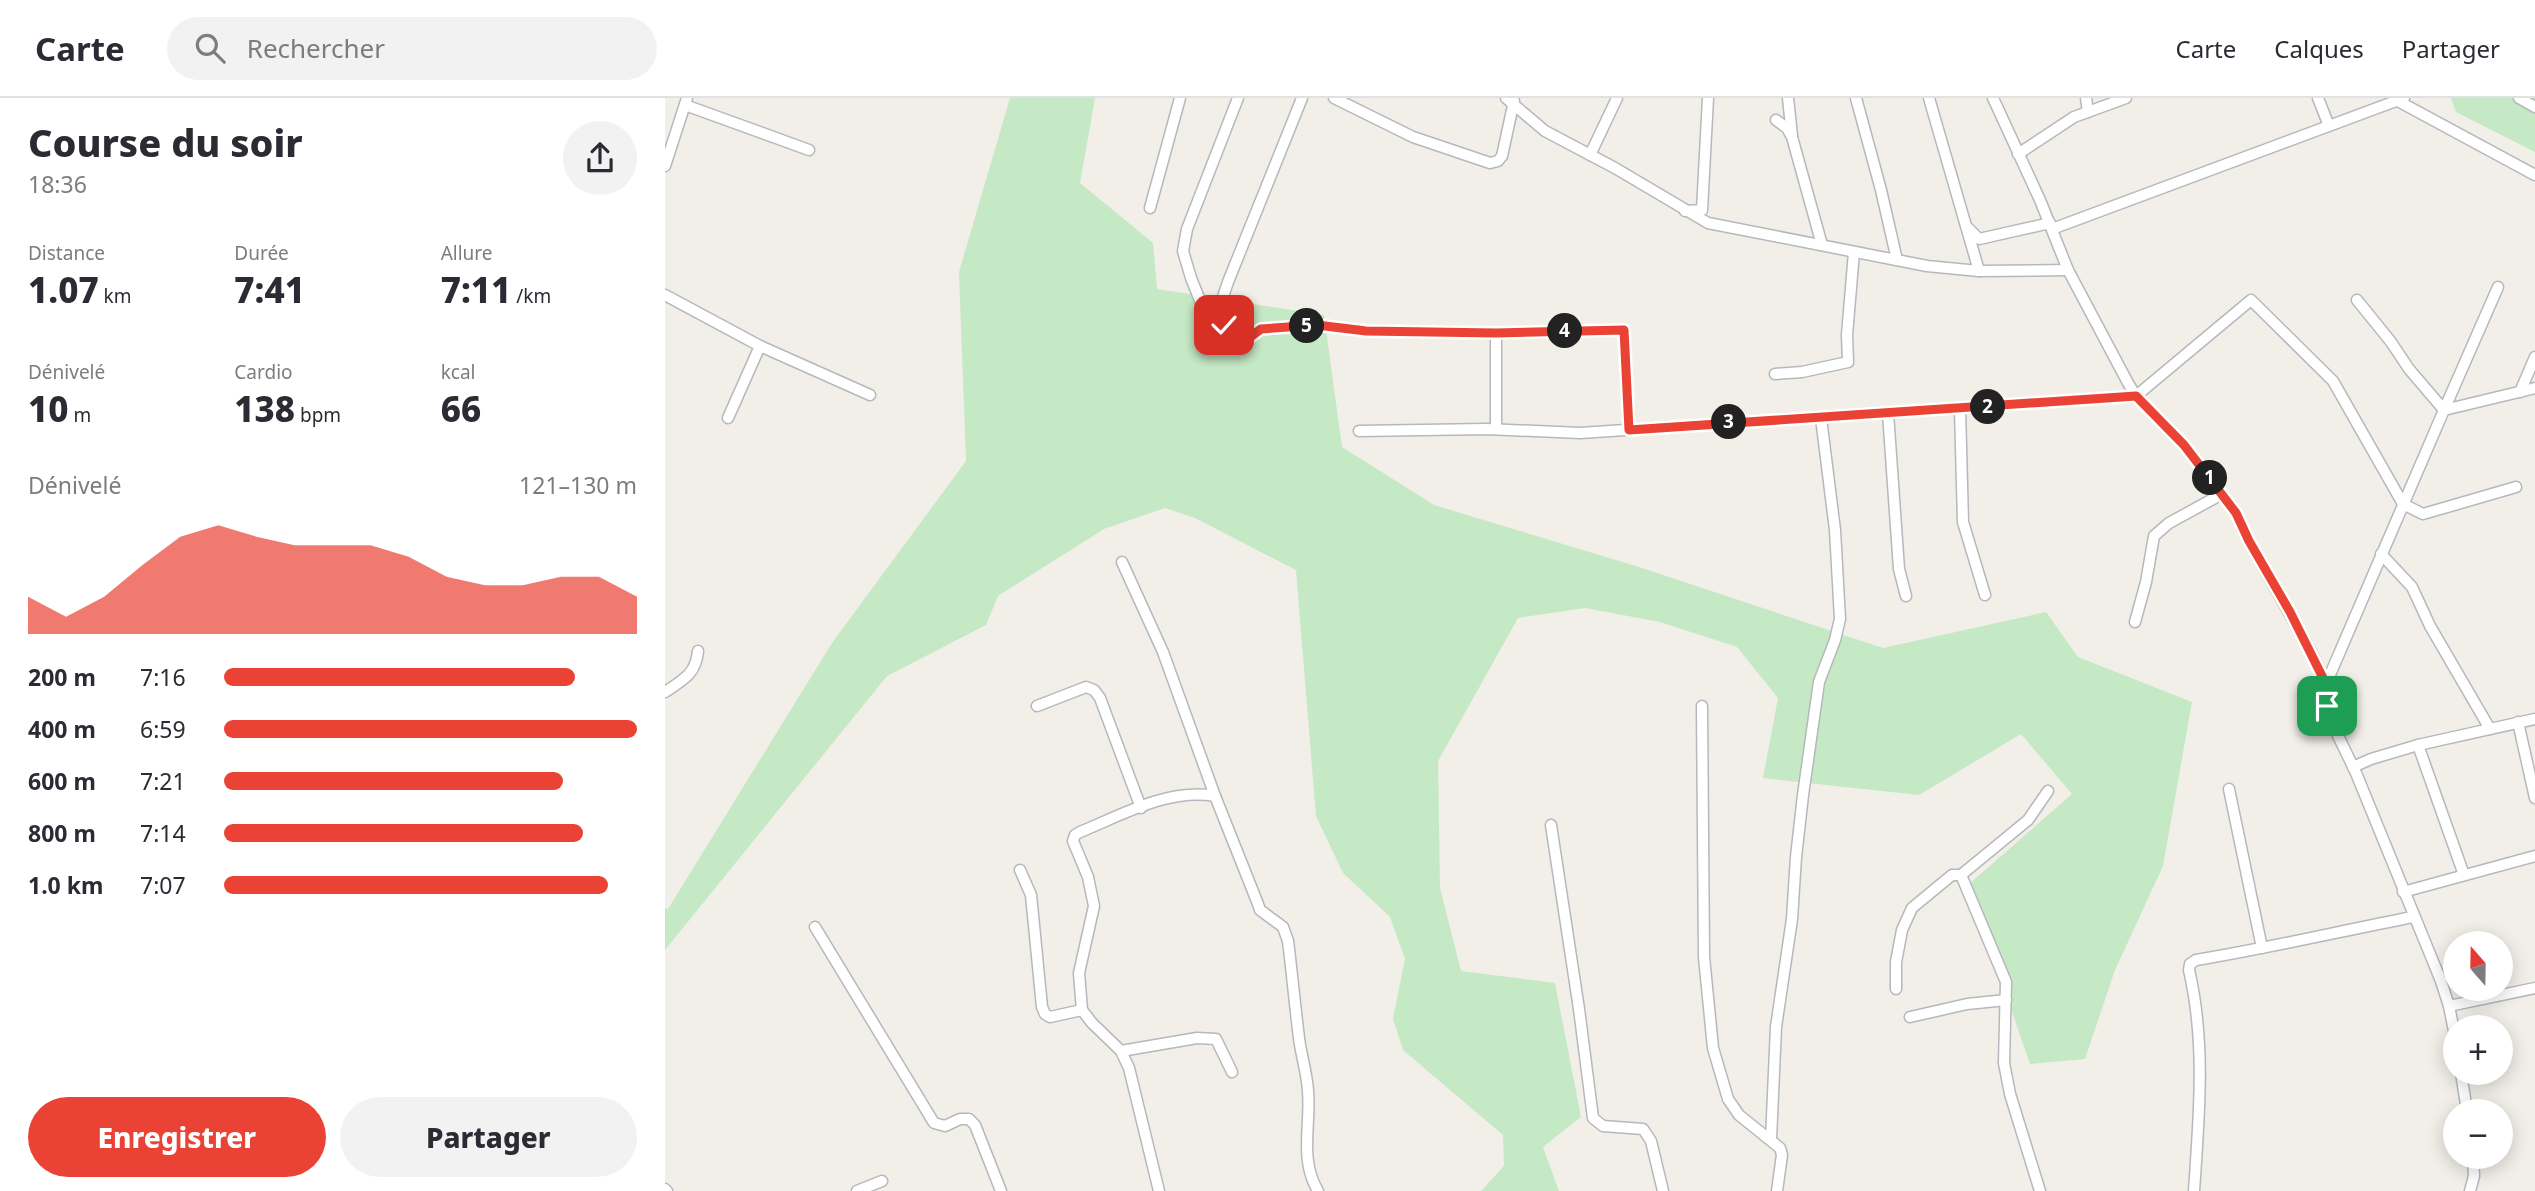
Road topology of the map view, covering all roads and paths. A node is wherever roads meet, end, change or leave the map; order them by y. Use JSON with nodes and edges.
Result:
{"nodes":[{"id":1,"x":1179,"y":98,"type":"edge"},
{"id":2,"x":1238,"y":98,"type":"edge"},
{"id":3,"x":1302,"y":98,"type":"edge"},
{"id":4,"x":1334,"y":98,"type":"edge"},
{"id":5,"x":1617,"y":98,"type":"edge"},
{"id":6,"x":1708,"y":98,"type":"edge"},
{"id":7,"x":1788,"y":98,"type":"edge"},
{"id":8,"x":1856,"y":98,"type":"edge"},
{"id":9,"x":1930,"y":98,"type":"edge"},
{"id":10,"x":1993,"y":98,"type":"edge"},
{"id":11,"x":2085,"y":98,"type":"edge"},
{"id":12,"x":2126,"y":98,"type":"edge"},
{"id":13,"x":2318,"y":98,"type":"edge"},
{"id":14,"x":2519,"y":98,"type":"edge"},
{"id":15,"x":2401,"y":99,"type":"edge"},
{"id":16,"x":1512,"y":100,"type":"edge"},
{"id":17,"x":686,"y":101,"type":"edge"},
{"id":18,"x":2535,"y":107,"type":"edge"},
{"id":19,"x":2088,"y":112,"type":"junction"},
{"id":20,"x":1776,"y":120,"type":"dead end"},
{"id":21,"x":2329,"y":126,"type":"junction"},
{"id":22,"x":1792,"y":137,"type":"junction"},
{"id":23,"x":809,"y":150,"type":"dead end"},
{"id":24,"x":2018,"y":154,"type":"junction"},
{"id":25,"x":1590,"y":155,"type":"junction"},
{"id":26,"x":665,"y":166,"type":"edge"},
{"id":27,"x":2535,"y":175,"type":"edge"},
{"id":28,"x":1150,"y":208,"type":"dead end"},
{"id":29,"x":1685,"y":211,"type":"junction"},
{"id":30,"x":1966,"y":226,"type":"junction"},
{"id":31,"x":2051,"y":226,"type":"junction"},
{"id":32,"x":1822,"y":245,"type":"junction"},
{"id":33,"x":1854,"y":251,"type":"junction"},
{"id":34,"x":1896,"y":260,"type":"junction"},
{"id":35,"x":1979,"y":271,"type":"junction"},
{"id":36,"x":2068,"y":271,"type":"junction"},
{"id":37,"x":2498,"y":287,"type":"dead end"},
{"id":38,"x":665,"y":295,"type":"edge"},
{"id":39,"x":2357,"y":300,"type":"dead end"},
{"id":40,"x":1213,"y":324,"type":"junction"},
{"id":41,"x":1496,"y":333,"type":"junction"},
{"id":42,"x":760,"y":346,"type":"junction"},
{"id":43,"x":2535,"y":357,"type":"edge"},
{"id":44,"x":1775,"y":374,"type":"dead end"},
{"id":45,"x":2535,"y":388,"type":"edge"},
{"id":46,"x":2520,"y":392,"type":"junction"},
{"id":47,"x":870,"y":395,"type":"dead end"},
{"id":48,"x":2136,"y":396,"type":"junction"},
{"id":49,"x":1960,"y":409,"type":"junction"},
{"id":50,"x":2444,"y":410,"type":"junction"},
{"id":51,"x":1888,"y":413,"type":"junction"},
{"id":52,"x":728,"y":418,"type":"dead end"},
{"id":53,"x":1821,"y":418,"type":"junction"},
{"id":54,"x":1496,"y":429,"type":"junction"},
{"id":55,"x":1629,"y":430,"type":"junction"},
{"id":56,"x":1359,"y":431,"type":"dead end"},
{"id":57,"x":2516,"y":487,"type":"dead end"},
{"id":58,"x":2222,"y":494,"type":"junction"},
{"id":59,"x":2403,"y":504,"type":"junction"},
{"id":60,"x":2381,"y":554,"type":"junction"},
{"id":61,"x":1122,"y":562,"type":"dead end"},
{"id":62,"x":1985,"y":594,"type":"dead end"},
{"id":63,"x":1906,"y":597,"type":"dead end"},
{"id":64,"x":2135,"y":622,"type":"dead end"},
{"id":65,"x":698,"y":651,"type":"dead end"},
{"id":66,"x":2326,"y":684,"type":"junction"},
{"id":67,"x":665,"y":692,"type":"edge"},
{"id":68,"x":1037,"y":706,"type":"dead end"},
{"id":69,"x":1702,"y":706,"type":"dead end"},
{"id":70,"x":2535,"y":719,"type":"edge"},
{"id":71,"x":2518,"y":722,"type":"junction"},
{"id":72,"x":2490,"y":729,"type":"junction"},
{"id":73,"x":2418,"y":745,"type":"junction"},
{"id":74,"x":2353,"y":767,"type":"junction"},
{"id":75,"x":2229,"y":789,"type":"dead end"},
{"id":76,"x":2047,"y":791,"type":"dead end"},
{"id":77,"x":1215,"y":796,"type":"junction"},
{"id":78,"x":2535,"y":798,"type":"edge"},
{"id":79,"x":1141,"y":808,"type":"junction"},
{"id":80,"x":1551,"y":825,"type":"dead end"},
{"id":81,"x":2535,"y":856,"type":"edge"},
{"id":82,"x":1020,"y":870,"type":"dead end"},
{"id":83,"x":1961,"y":875,"type":"junction"},
{"id":84,"x":2464,"y":875,"type":"junction"},
{"id":85,"x":2403,"y":892,"type":"junction"},
{"id":86,"x":2413,"y":917,"type":"junction"},
{"id":87,"x":815,"y":927,"type":"dead end"},
{"id":88,"x":2262,"y":948,"type":"junction"},
{"id":89,"x":2535,"y":988,"type":"edge"},
{"id":90,"x":1896,"y":989,"type":"dead end"},
{"id":91,"x":2006,"y":1000,"type":"junction"},
{"id":92,"x":2449,"y":1006,"type":"junction"},
{"id":93,"x":1082,"y":1010,"type":"junction"},
{"id":94,"x":2451,"y":1015,"type":"edge"},
{"id":95,"x":1910,"y":1017,"type":"dead end"},
{"id":96,"x":1121,"y":1051,"type":"junction"},
{"id":97,"x":1232,"y":1072,"type":"dead end"},
{"id":98,"x":1771,"y":1139,"type":"junction"},
{"id":99,"x":2474,"y":1169,"type":"edge"},
{"id":100,"x":882,"y":1181,"type":"dead end"},
{"id":101,"x":857,"y":1191,"type":"edge"},
{"id":102,"x":1001,"y":1191,"type":"edge"},
{"id":103,"x":1159,"y":1191,"type":"edge"},
{"id":104,"x":1318,"y":1191,"type":"edge"},
{"id":105,"x":1663,"y":1191,"type":"edge"},
{"id":106,"x":1777,"y":1191,"type":"edge"},
{"id":107,"x":2040,"y":1191,"type":"edge"},
{"id":108,"x":2195,"y":1191,"type":"edge"},
{"id":109,"x":2470,"y":1191,"type":"edge"}],
"edges":[{"from":1,"to":28,"type":"street"},
{"from":2,"to":40,"type":"street"},
{"from":3,"to":40,"type":"street"},
{"from":4,"to":16,"type":"street"},
{"from":5,"to":25,"type":"street"},
{"from":6,"to":29,"type":"street"},
{"from":7,"to":22,"type":"street"},
{"from":8,"to":34,"type":"street"},
{"from":9,"to":30,"type":"street"},
{"from":10,"to":24,"type":"street"},
{"from":11,"to":19,"type":"street"},
{"from":12,"to":19,"type":"street"},
{"from":13,"to":21,"type":"street"},
{"from":14,"to":18,"type":"street"},
{"from":15,"to":21,"type":"street"},
{"from":15,"to":27,"type":"street"},
{"from":16,"to":25,"type":"street"},
{"from":17,"to":23,"type":"street"},
{"from":17,"to":26,"type":"street"},
{"from":19,"to":24,"type":"street"},
{"from":20,"to":22,"type":"street"},
{"from":21,"to":31,"type":"street"},
{"from":22,"to":32,"type":"street"},
{"from":24,"to":31,"type":"street"},
{"from":25,"to":29,"type":"street"},
{"from":29,"to":32,"type":"street"},
{"from":30,"to":31,"type":"street"},
{"from":30,"to":35,"type":"street"},
{"from":31,"to":36,"type":"street"},
{"from":32,"to":33,"type":"street"},
{"from":33,"to":34,"type":"street"},
{"from":33,"to":44,"type":"street"},
{"from":34,"to":35,"type":"street"},
{"from":35,"to":36,"type":"street"},
{"from":36,"to":48,"type":"street"},
{"from":37,"to":50,"type":"street"},
{"from":38,"to":42,"type":"street"},
{"from":39,"to":50,"type":"street"},
{"from":40,"to":41,"type":"street"},
{"from":41,"to":54,"type":"street"},
{"from":41,"to":55,"type":"street"},
{"from":42,"to":47,"type":"street"},
{"from":42,"to":52,"type":"street"},
{"from":43,"to":46,"type":"street"},
{"from":45,"to":46,"type":"street"},
{"from":46,"to":50,"type":"street"},
{"from":48,"to":49,"type":"street"},
{"from":48,"to":58,"type":"street"},
{"from":48,"to":59,"type":"street"},
{"from":49,"to":51,"type":"street"},
{"from":49,"to":62,"type":"street"},
{"from":50,"to":59,"type":"street"},
{"from":51,"to":53,"type":"street"},
{"from":51,"to":63,"type":"street"},
{"from":53,"to":55,"type":"street"},
{"from":53,"to":98,"type":"street"},
{"from":54,"to":55,"type":"street"},
{"from":54,"to":56,"type":"street"},
{"from":57,"to":59,"type":"street"},
{"from":58,"to":64,"type":"street"},
{"from":58,"to":66,"type":"street"},
{"from":59,"to":60,"type":"street"},
{"from":60,"to":66,"type":"street"},
{"from":60,"to":72,"type":"street"},
{"from":61,"to":77,"type":"street"},
{"from":65,"to":67,"type":"street"},
{"from":66,"to":74,"type":"street"},
{"from":68,"to":79,"type":"street"},
{"from":69,"to":98,"type":"street"},
{"from":70,"to":71,"type":"street"},
{"from":71,"to":72,"type":"street"},
{"from":71,"to":78,"type":"street"},
{"from":72,"to":73,"type":"street"},
{"from":73,"to":74,"type":"street"},
{"from":73,"to":84,"type":"street"},
{"from":74,"to":85,"type":"street"},
{"from":75,"to":88,"type":"street"},
{"from":76,"to":83,"type":"street"},
{"from":77,"to":79,"type":"street"},
{"from":77,"to":104,"type":"street"},
{"from":79,"to":93,"type":"street"},
{"from":80,"to":105,"type":"street"},
{"from":81,"to":84,"type":"street"},
{"from":82,"to":93,"type":"street"},
{"from":83,"to":90,"type":"street"},
{"from":83,"to":91,"type":"street"},
{"from":84,"to":85,"type":"street"},
{"from":85,"to":86,"type":"street"},
{"from":86,"to":88,"type":"street"},
{"from":86,"to":92,"type":"street"},
{"from":87,"to":102,"type":"street"},
{"from":88,"to":108,"type":"street"},
{"from":89,"to":92,"type":"street"},
{"from":91,"to":95,"type":"street"},
{"from":91,"to":107,"type":"street"},
{"from":92,"to":94,"type":"street"},
{"from":93,"to":96,"type":"street"},
{"from":96,"to":97,"type":"street"},
{"from":96,"to":103,"type":"street"},
{"from":98,"to":106,"type":"street"},
{"from":99,"to":109,"type":"street"},
{"from":100,"to":101,"type":"street"}]}
